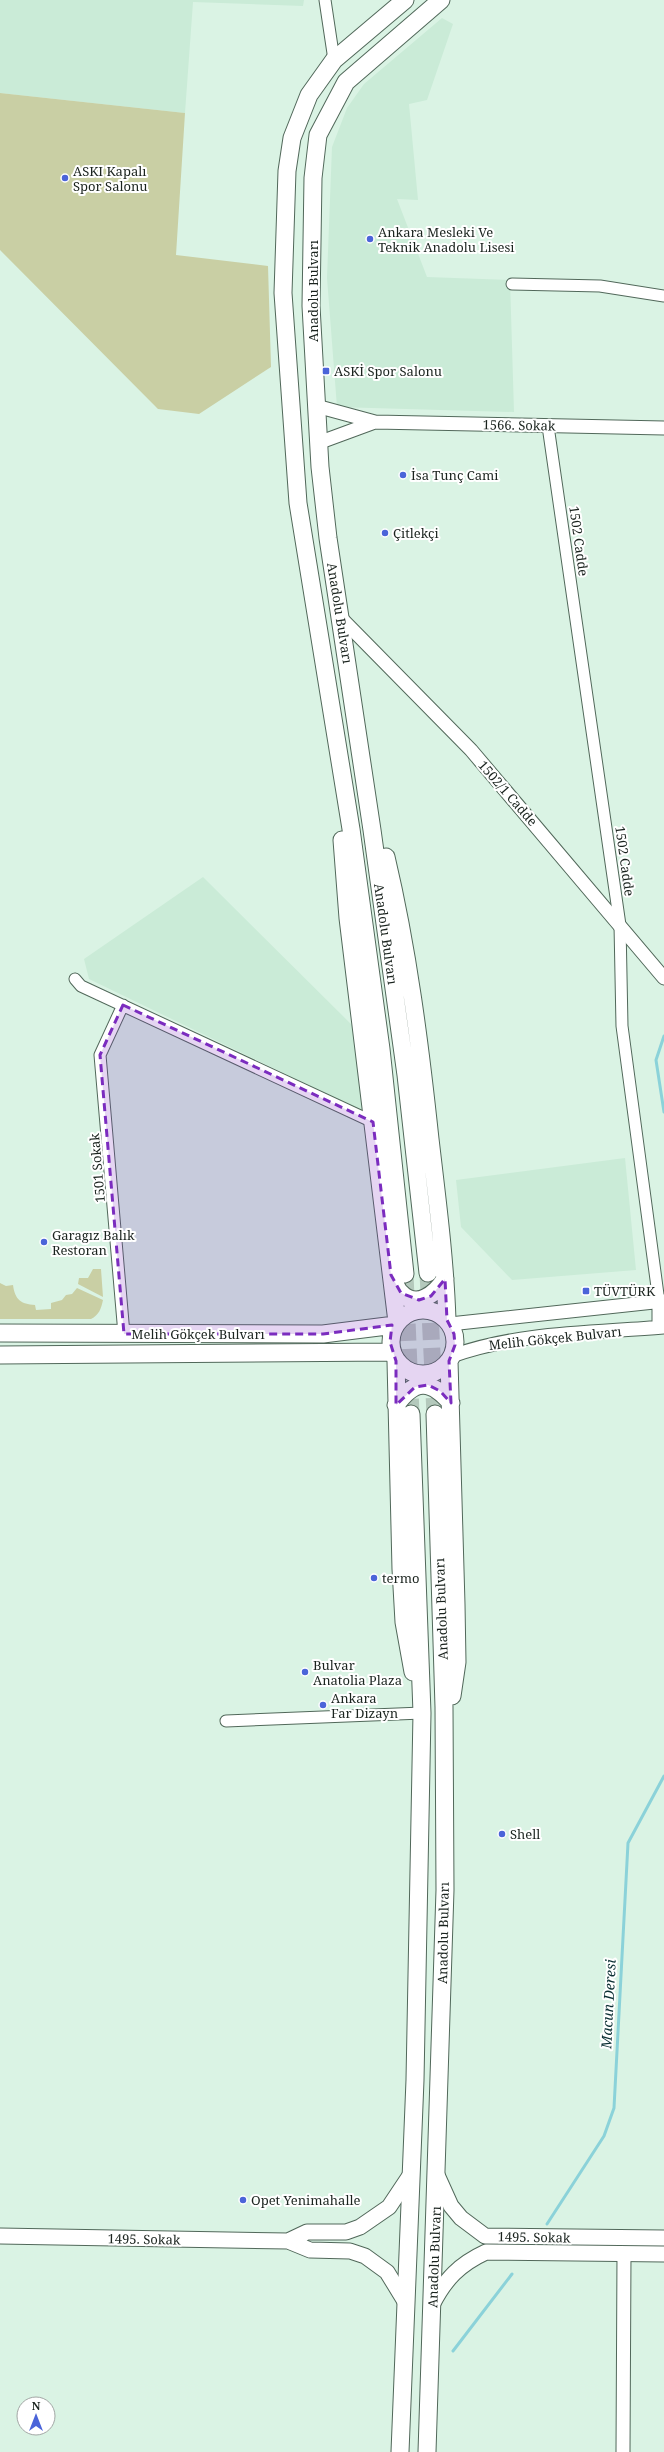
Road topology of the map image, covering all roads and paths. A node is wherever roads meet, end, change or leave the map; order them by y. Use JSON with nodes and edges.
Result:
{"nodes":[{"id":1,"x":325,"y":0,"type":"edge"},
{"id":2,"x":405,"y":0,"type":"edge"},
{"id":3,"x":441,"y":0,"type":"edge"},
{"id":4,"x":334,"y":60,"type":"junction"},
{"id":5,"x":512,"y":284,"type":"dead end"},
{"id":6,"x":664,"y":296,"type":"edge"},
{"id":7,"x":316,"y":406,"type":"junction"},
{"id":8,"x":375,"y":422,"type":"junction"},
{"id":9,"x":548,"y":426,"type":"junction"},
{"id":10,"x":664,"y":428,"type":"edge"},
{"id":11,"x":318,"y":443,"type":"junction"},
{"id":12,"x":340,"y":617,"type":"junction"},
{"id":13,"x":345,"y":793,"type":"junction"},
{"id":14,"x":368,"y":804,"type":"junction"},
{"id":15,"x":620,"y":925,"type":"junction"},
{"id":16,"x":663,"y":977,"type":"edge"},
{"id":17,"x":75,"y":979,"type":"dead end"},
{"id":18,"x":123,"y":1005,"type":"junction"},
{"id":19,"x":373,"y":1122,"type":"junction"},
{"id":20,"x":428,"y":1273,"type":"tunnel mouth"},
{"id":21,"x":398,"y":1274,"type":"junction"},
{"id":22,"x":445,"y":1279,"type":"junction"},
{"id":23,"x":661,"y":1302,"type":"edge"},
{"id":24,"x":449,"y":1322,"type":"junction"},
{"id":25,"x":396,"y":1323,"type":"junction"},
{"id":26,"x":662,"y":1327,"type":"edge"},
{"id":27,"x":0,"y":1333,"type":"edge"},
{"id":28,"x":124,"y":1334,"type":"junction"},
{"id":29,"x":0,"y":1355,"type":"edge"},
{"id":30,"x":394,"y":1356,"type":"junction"},
{"id":31,"x":450,"y":1358,"type":"junction"},
{"id":32,"x":451,"y":1403,"type":"junction"},
{"id":33,"x":404,"y":1409,"type":"junction"},
{"id":34,"x":435,"y":1414,"type":"tunnel mouth"},
{"id":35,"x":422,"y":1709,"type":"junction"},
{"id":36,"x":226,"y":1721,"type":"dead end"},
{"id":37,"x":445,"y":1746,"type":"junction"},
{"id":38,"x":411,"y":2174,"type":"junction"},
{"id":39,"x":437,"y":2175,"type":"junction"},
{"id":40,"x":0,"y":2236,"type":"edge"},
{"id":41,"x":537,"y":2237,"type":"junction"},
{"id":42,"x":624,"y":2238,"type":"junction"},
{"id":43,"x":664,"y":2238,"type":"edge"},
{"id":44,"x":288,"y":2241,"type":"junction"},
{"id":45,"x":350,"y":2250,"type":"joint"},
{"id":46,"x":536,"y":2253,"type":"junction"},
{"id":47,"x":624,"y":2254,"type":"junction"},
{"id":48,"x":664,"y":2254,"type":"edge"},
{"id":49,"x":406,"y":2303,"type":"junction"},
{"id":50,"x":432,"y":2305,"type":"junction"},
{"id":51,"x":400,"y":2452,"type":"edge"},
{"id":52,"x":427,"y":2452,"type":"edge"},
{"id":53,"x":623,"y":2452,"type":"edge"}],
"edges":[{"from":1,"to":4,"type":"street"},
{"from":2,"to":4,"type":"main road","name":"Anadolu Bulvarı"},
{"from":3,"to":7,"type":"main road","name":"Anadolu Bulvarı"},
{"from":4,"to":13,"type":"main road","name":"Anadolu Bulvarı"},
{"from":5,"to":6,"type":"street"},
{"from":7,"to":8,"type":"street"},
{"from":7,"to":11,"type":"main road","name":"Anadolu Bulvarı"},
{"from":8,"to":9,"type":"street","name":"1566. Sokak"},
{"from":8,"to":11,"type":"street"},
{"from":9,"to":10,"type":"street","name":"1566. Sokak"},
{"from":9,"to":15,"type":"street","name":"1502 Cadde"},
{"from":11,"to":12,"type":"main road","name":"Anadolu Bulvarı"},
{"from":12,"to":14,"type":"main road","name":"Anadolu Bulvarı"},
{"from":12,"to":15,"type":"street","name":"1502/1 Cadde"},
{"from":13,"to":19,"type":"main road"},
{"from":13,"to":21,"type":"main road","name":"Anadolu Bulvarı"},
{"from":14,"to":20,"type":"main road","name":"Anadolu Bulvarı"},
{"from":14,"to":22,"type":"main road"},
{"from":15,"to":16,"type":"street","name":"1502/1 Cadde"},
{"from":15,"to":23,"type":"street","name":"1502 Cadde"},
{"from":17,"to":18,"type":"street"},
{"from":18,"to":19,"type":"street"},
{"from":18,"to":28,"type":"street","name":"1501 Sokak"},
{"from":19,"to":21,"type":"main road"},
{"from":21,"to":22,"type":"main road"},
{"from":21,"to":25,"type":"main road"},
{"from":22,"to":24,"type":"main road"},
{"from":23,"to":24,"type":"street","name":"Melih Gökçek Bulvarı"},
{"from":23,"to":26,"type":"street","name":"Melih Gökçek Bulvarı"},
{"from":24,"to":25,"type":"main road"},
{"from":24,"to":31,"type":"main road"},
{"from":25,"to":28,"type":"main road","name":"Melih Gökçek Bulvarı"},
{"from":25,"to":30,"type":"main road"},
{"from":26,"to":31,"type":"street","name":"Melih Gökçek Bulvarı"},
{"from":27,"to":28,"type":"main road","name":"Melih Gökçek Bulvarı"},
{"from":29,"to":30,"type":"main road","name":"Melih Gökçek Bulvarı"},
{"from":30,"to":31,"type":"main road"},
{"from":30,"to":33,"type":"main road","name":"Anadolu Bulvarı"},
{"from":31,"to":32,"type":"main road"},
{"from":32,"to":33,"type":"main road"},
{"from":32,"to":37,"type":"main road"},
{"from":33,"to":35,"type":"main road","name":"Anadolu Bulvarı"},
{"from":34,"to":37,"type":"main road","name":"Anadolu Bulvarı"},
{"from":35,"to":36,"type":"street"},
{"from":35,"to":38,"type":"main road","name":"Anadolu Bulvarı"},
{"from":37,"to":39,"type":"main road","name":"Anadolu Bulvarı"},
{"from":38,"to":44,"type":"main road","name":"1495. Sokak"},
{"from":38,"to":49,"type":"main road","name":"Anadolu Bulvarı"},
{"from":39,"to":41,"type":"main road","name":"1495. Sokak"},
{"from":39,"to":50,"type":"main road","name":"Anadolu Bulvarı"},
{"from":40,"to":44,"type":"main road","name":"1495. Sokak"},
{"from":41,"to":42,"type":"main road","name":"1495. Sokak"},
{"from":41,"to":46,"type":"main road"},
{"from":42,"to":43,"type":"main road","name":"1495. Sokak"},
{"from":42,"to":47,"type":"main road"},
{"from":44,"to":45,"type":"main road","name":"1495. Sokak"},
{"from":45,"to":49,"type":"main road","name":"Anadolu Bulvarı"},
{"from":46,"to":47,"type":"main road","name":"1495. Sokak"},
{"from":46,"to":50,"type":"main road","name":"1495. Sokak"},
{"from":47,"to":48,"type":"main road","name":"1495. Sokak"},
{"from":47,"to":53,"type":"street"},
{"from":49,"to":51,"type":"main road","name":"Anadolu Bulvarı"},
{"from":50,"to":52,"type":"main road","name":"Anadolu Bulvarı"}]}
